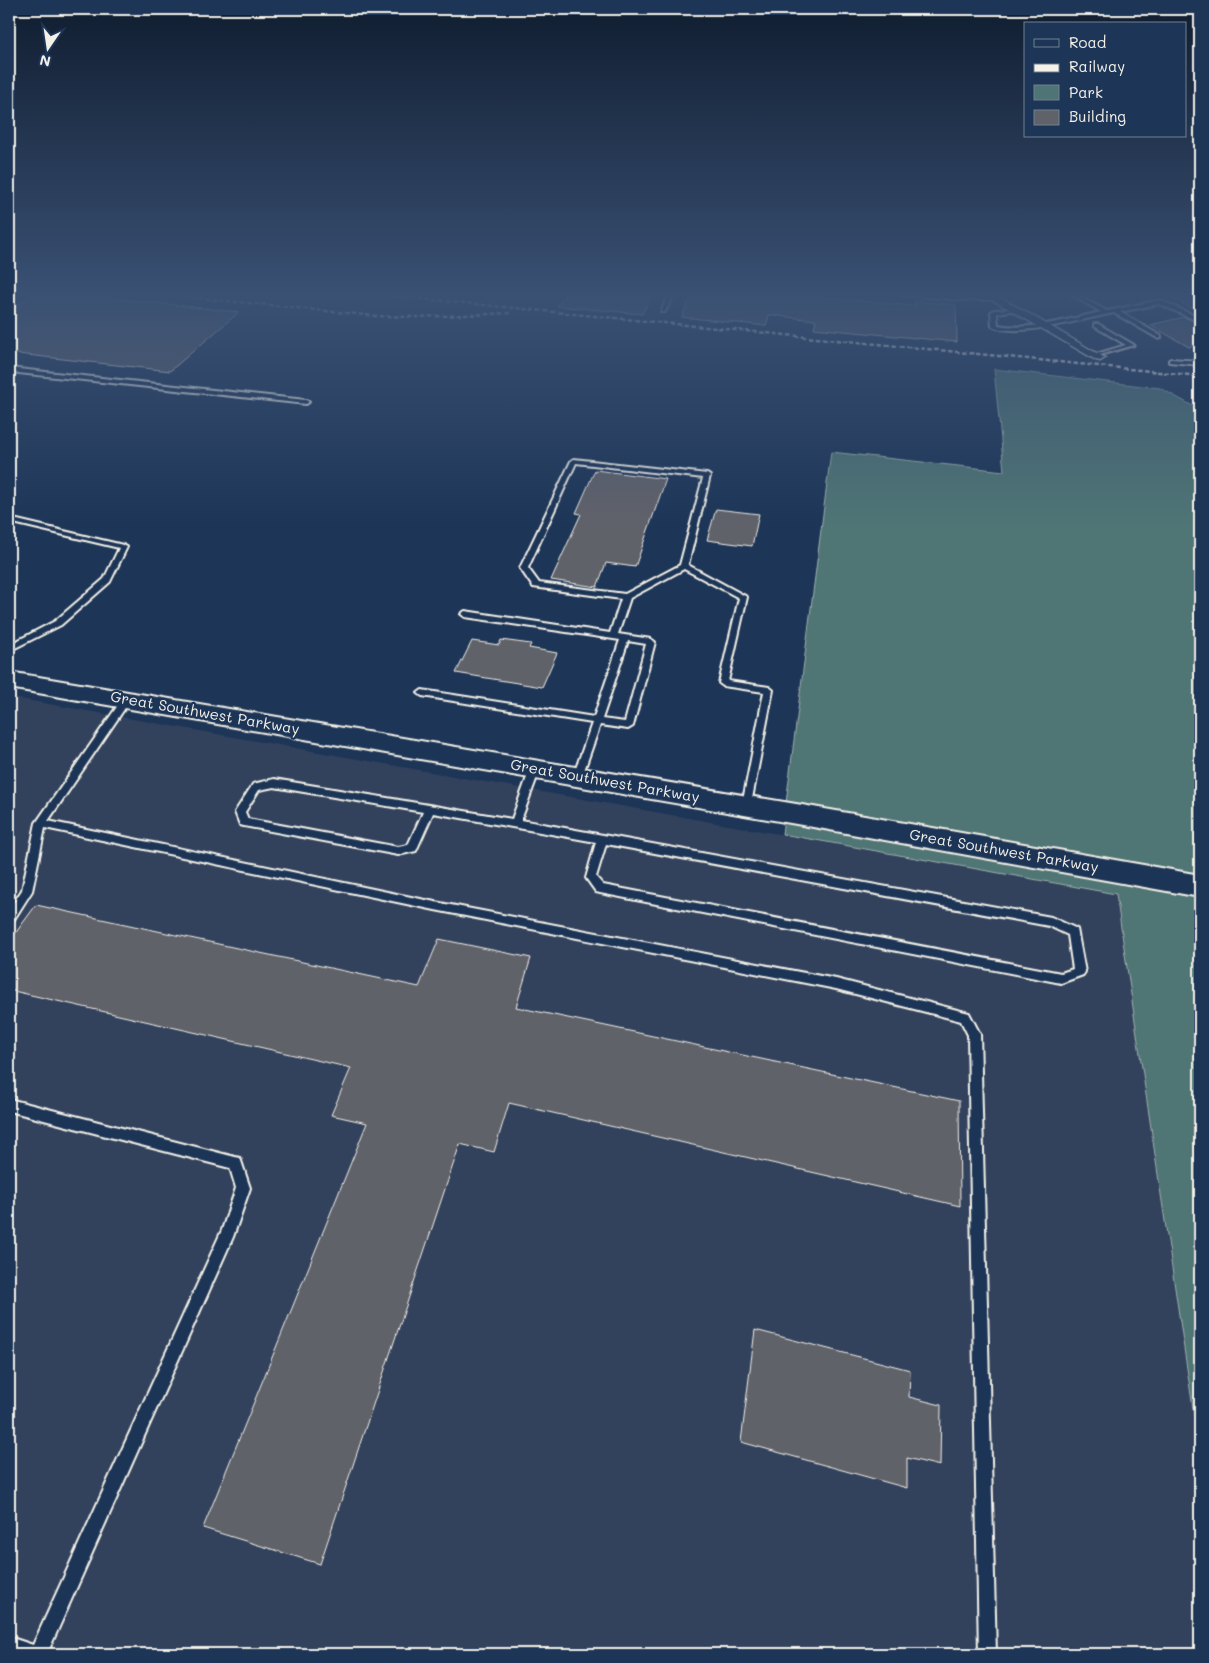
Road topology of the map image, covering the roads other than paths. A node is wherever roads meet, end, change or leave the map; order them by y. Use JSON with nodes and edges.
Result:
{"nodes":[{"id":1,"x":15,"y":371,"type":"edge"},
{"id":2,"x":306,"y":402,"type":"dead end"},
{"id":3,"x":9,"y":520,"type":"edge"},
{"id":4,"x":684,"y":566,"type":"junction"},
{"id":5,"x":626,"y":597,"type":"junction"},
{"id":6,"x":465,"y":614,"type":"dead end"},
{"id":7,"x":613,"y":636,"type":"junction"},
{"id":8,"x":624,"y":638,"type":"junction"},
{"id":9,"x":9,"y":648,"type":"edge"},
{"id":10,"x":10,"y":681,"type":"edge"},
{"id":11,"x":422,"y":693,"type":"dead end"},
{"id":12,"x":126,"y":700,"type":"junction"},
{"id":13,"x":597,"y":721,"type":"junction"},
{"id":14,"x":535,"y":769,"type":"junction"},
{"id":15,"x":578,"y":776,"type":"junction"},
{"id":16,"x":747,"y":806,"type":"junction"},
{"id":17,"x":429,"y":810,"type":"junction"},
{"id":18,"x":41,"y":823,"type":"junction"},
{"id":19,"x":515,"y":824,"type":"junction"},
{"id":20,"x":602,"y":840,"type":"junction"},
{"id":21,"x":1200,"y":886,"type":"edge"},
{"id":22,"x":9,"y":918,"type":"edge"},
{"id":23,"x":9,"y":1105,"type":"edge"},
{"id":24,"x":9,"y":1645,"type":"edge"},
{"id":25,"x":37,"y":1654,"type":"edge"},
{"id":26,"x":988,"y":1654,"type":"edge"}],
"edges":[{"from":1,"to":2,"type":"lane"},
{"from":3,"to":9,"type":"lane"},
{"from":4,"to":5,"type":"lane"},
{"from":4,"to":5,"type":"lane"},
{"from":4,"to":16,"type":"lane"},
{"from":5,"to":7,"type":"lane"},
{"from":6,"to":7,"type":"lane"},
{"from":7,"to":8,"type":"lane"},
{"from":8,"to":13,"type":"lane"},
{"from":8,"to":13,"type":"lane"},
{"from":10,"to":12,"type":"street","name":"Great Southwest Parkway"},
{"from":11,"to":13,"type":"lane"},
{"from":12,"to":14,"type":"street","name":"Great Southwest Parkway"},
{"from":12,"to":18,"type":"lane"},
{"from":13,"to":15,"type":"lane"},
{"from":14,"to":15,"type":"street","name":"Great Southwest Parkway"},
{"from":14,"to":19,"type":"lane"},
{"from":15,"to":16,"type":"street","name":"Great Southwest Parkway"},
{"from":16,"to":21,"type":"street","name":"Great Southwest Parkway"},
{"from":17,"to":17,"type":"lane"},
{"from":17,"to":19,"type":"lane"},
{"from":18,"to":22,"type":"lane"},
{"from":18,"to":26,"type":"lane"},
{"from":19,"to":20,"type":"lane"},
{"from":20,"to":20,"type":"lane"},
{"from":23,"to":25,"type":"lane"},
{"from":24,"to":25,"type":"lane"}]}
